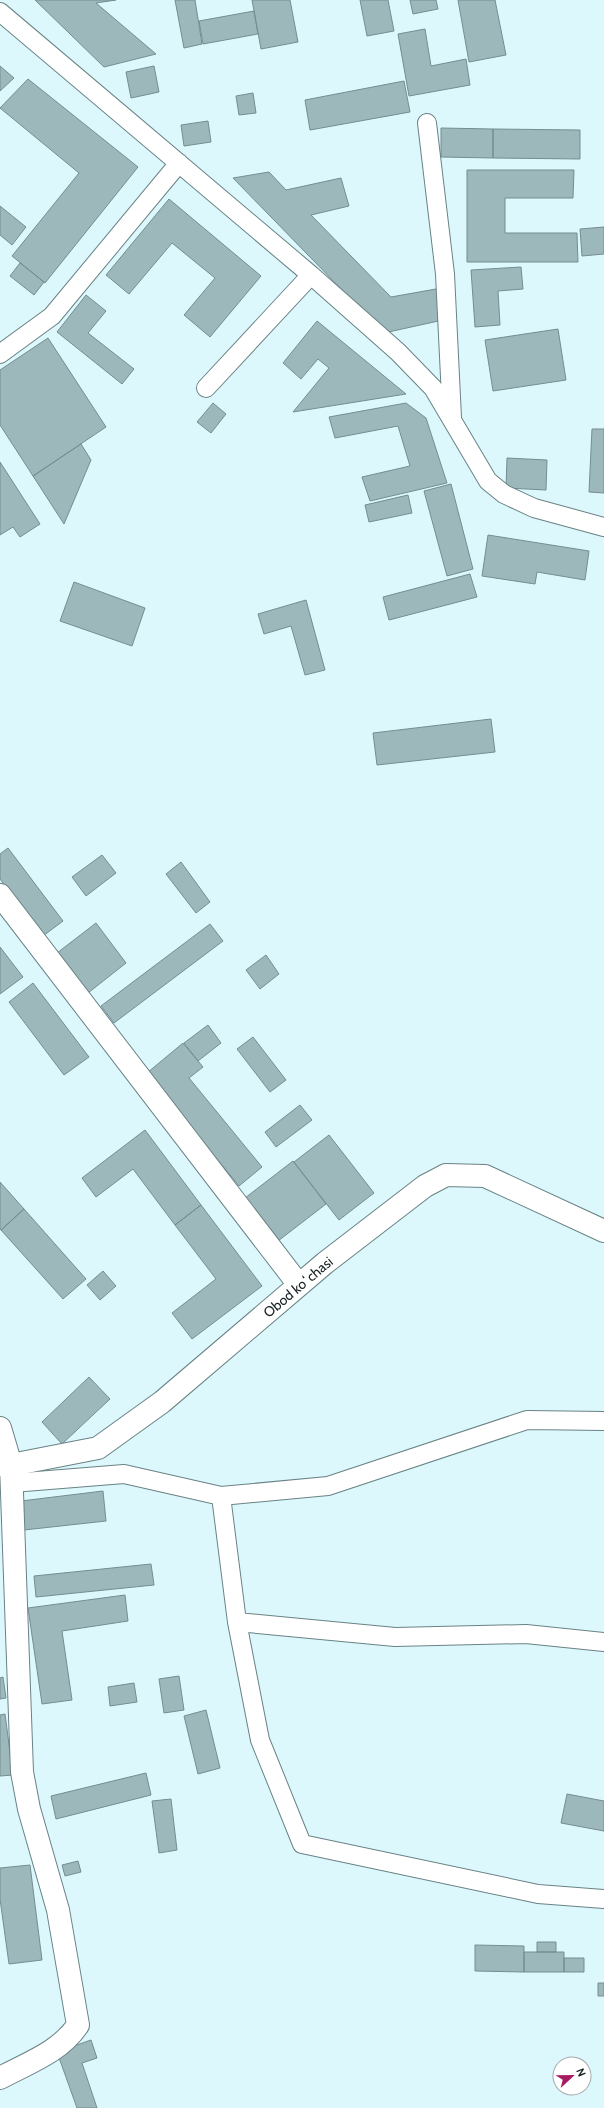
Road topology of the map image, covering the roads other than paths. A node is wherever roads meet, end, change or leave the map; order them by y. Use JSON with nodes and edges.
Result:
{"nodes":[{"id":1,"x":0,"y":12,"type":"edge"},
{"id":2,"x":427,"y":123,"type":"dead end"},
{"id":3,"x":178,"y":163,"type":"junction"},
{"id":4,"x":311,"y":275,"type":"junction"},
{"id":5,"x":0,"y":354,"type":"edge"},
{"id":6,"x":206,"y":388,"type":"dead end"},
{"id":7,"x":452,"y":419,"type":"junction"},
{"id":8,"x":604,"y":527,"type":"edge"},
{"id":9,"x":0,"y":895,"type":"edge"},
{"id":10,"x":604,"y":1231,"type":"edge"},
{"id":11,"x":299,"y":1285,"type":"junction"},
{"id":12,"x":604,"y":1421,"type":"edge"},
{"id":13,"x":0,"y":1428,"type":"edge"},
{"id":14,"x":8,"y":1471,"type":"edge"},
{"id":15,"x":221,"y":1496,"type":"junction"},
{"id":16,"x":237,"y":1622,"type":"junction"},
{"id":17,"x":604,"y":1642,"type":"edge"},
{"id":18,"x":604,"y":1899,"type":"edge"},
{"id":19,"x":0,"y":2078,"type":"edge"}],
"edges":[{"from":1,"to":3,"type":"lane"},
{"from":2,"to":7,"type":"lane"},
{"from":3,"to":4,"type":"lane"},
{"from":3,"to":5,"type":"lane"},
{"from":4,"to":6,"type":"lane"},
{"from":4,"to":7,"type":"lane"},
{"from":7,"to":8,"type":"lane"},
{"from":9,"to":11,"type":"street"},
{"from":10,"to":11,"type":"street","name":"Obod koʻchasi"},
{"from":11,"to":14,"type":"street","name":"Obod koʻchasi"},
{"from":12,"to":15,"type":"lane"},
{"from":13,"to":14,"type":"street"},
{"from":14,"to":15,"type":"lane"},
{"from":14,"to":19,"type":"street"},
{"from":15,"to":16,"type":"lane"},
{"from":16,"to":17,"type":"lane"},
{"from":16,"to":18,"type":"lane"}]}
